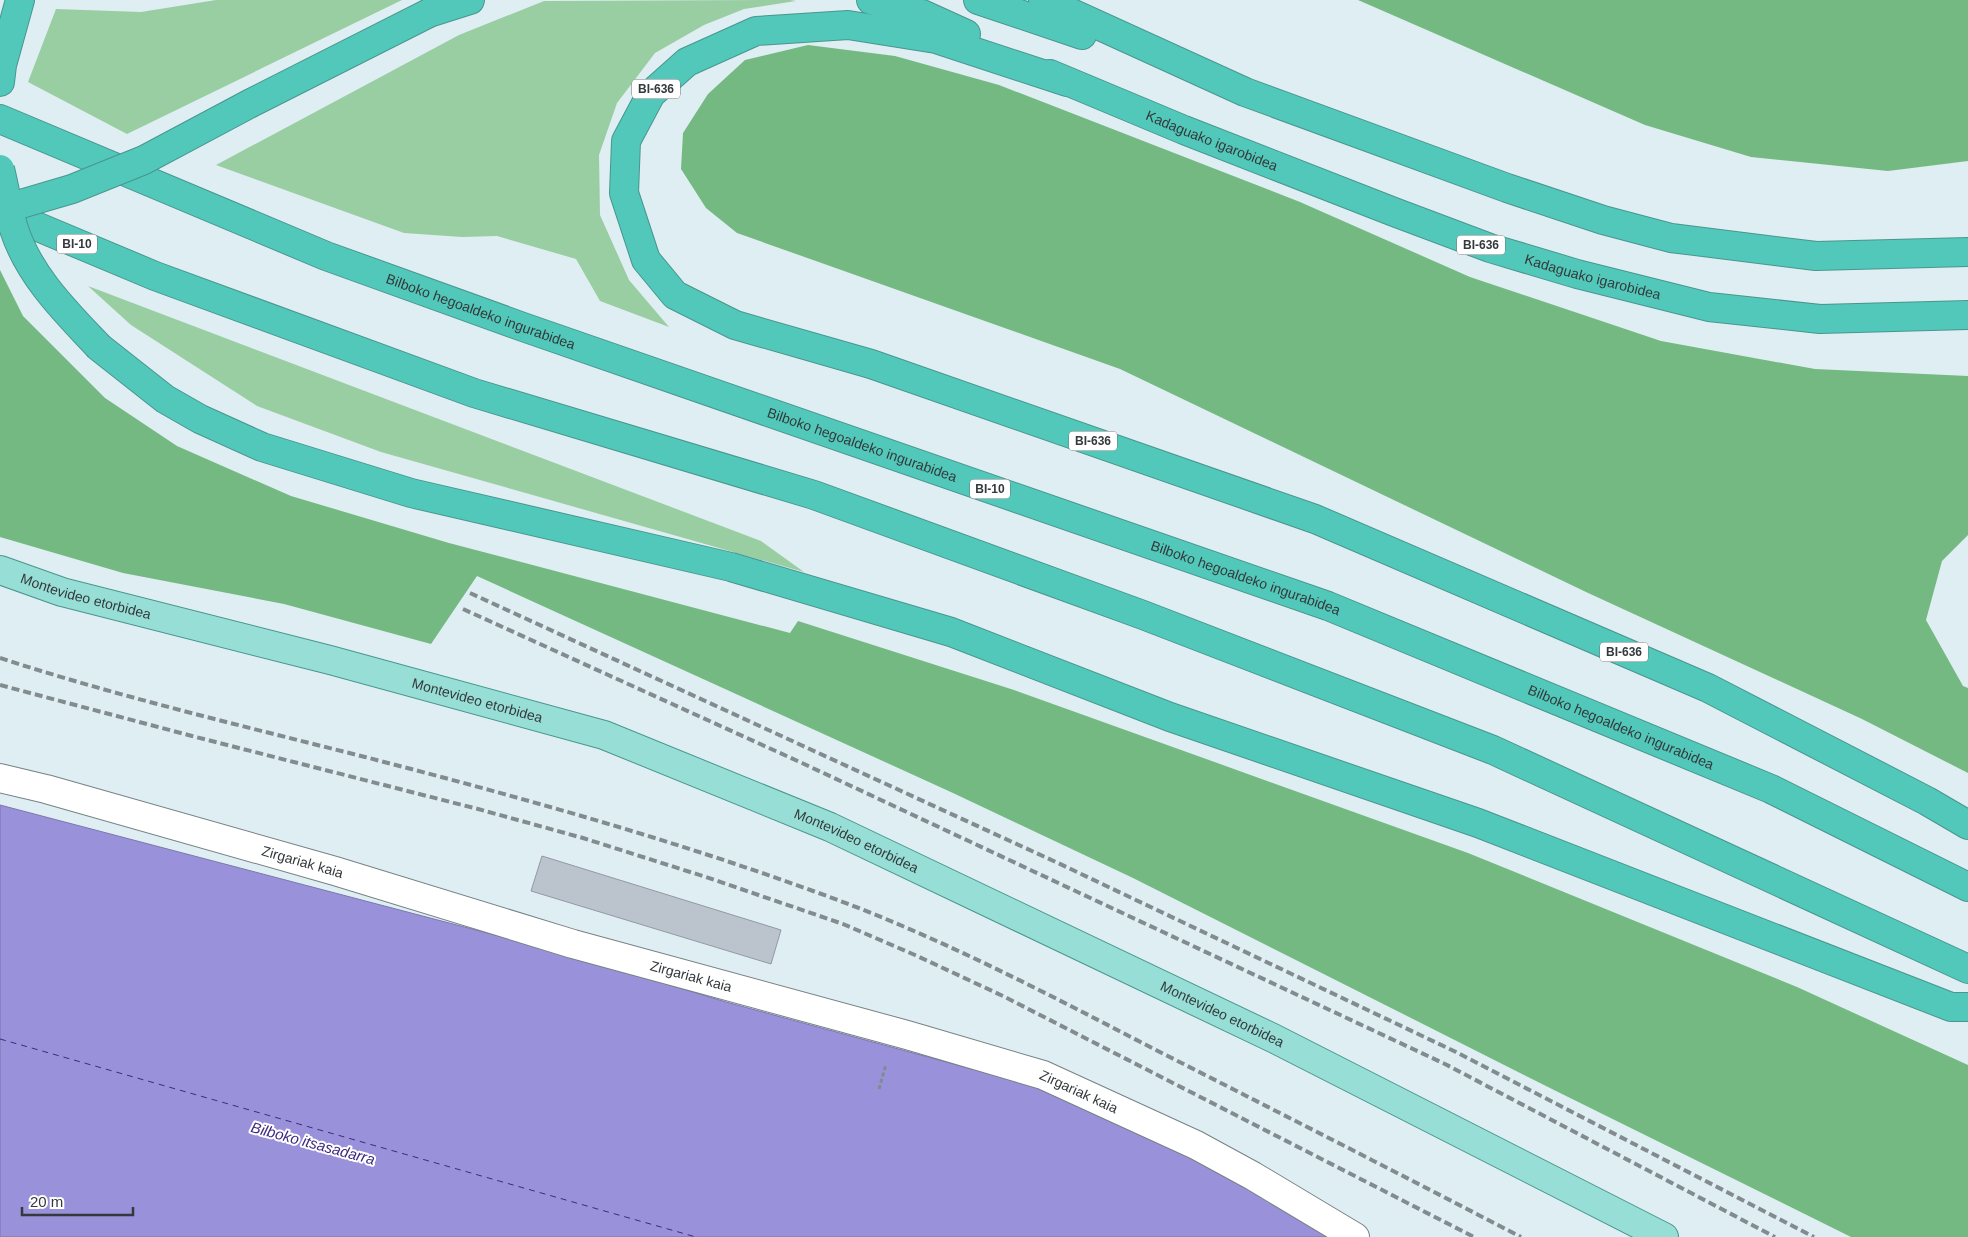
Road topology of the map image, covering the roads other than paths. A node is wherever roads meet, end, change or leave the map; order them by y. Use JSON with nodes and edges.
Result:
{"nodes":[{"id":1,"x":20,"y":0,"type":"edge"},
{"id":2,"x":470,"y":0,"type":"edge"},
{"id":3,"x":872,"y":0,"type":"edge"},
{"id":4,"x":978,"y":0,"type":"edge"},
{"id":5,"x":1042,"y":0,"type":"edge"},
{"id":6,"x":0,"y":82,"type":"edge"},
{"id":7,"x":1067,"y":82,"type":"junction"},
{"id":8,"x":1224,"y":82,"type":"junction"},
{"id":9,"x":0,"y":119,"type":"edge"},
{"id":10,"x":0,"y":169,"type":"edge"},
{"id":11,"x":0,"y":211,"type":"edge"},
{"id":12,"x":1968,"y":252,"type":"edge"},
{"id":13,"x":1968,"y":315,"type":"edge"},
{"id":14,"x":1916,"y":317,"type":"junction"},
{"id":15,"x":1968,"y":335,"type":"edge"},
{"id":16,"x":0,"y":570,"type":"edge"},
{"id":17,"x":0,"y":778,"type":"edge"},
{"id":18,"x":1968,"y":825,"type":"edge"},
{"id":19,"x":1968,"y":887,"type":"edge"},
{"id":20,"x":1968,"y":969,"type":"edge"},
{"id":21,"x":1968,"y":1008,"type":"edge"},
{"id":22,"x":1355,"y":1237,"type":"edge"},
{"id":23,"x":1664,"y":1237,"type":"edge"}],
"edges":[{"from":1,"to":6,"type":"highway"},
{"from":2,"to":11,"type":"highway","bridge":true},
{"from":3,"to":7,"type":"highway"},
{"from":4,"to":8,"type":"highway"},
{"from":5,"to":8,"type":"highway"},
{"from":7,"to":14,"type":"highway","name":"Kadaguako igarobidea","number":"BI-636"},
{"from":7,"to":18,"type":"highway","number":"BI-636"},
{"from":8,"to":12,"type":"highway"},
{"from":9,"to":19,"type":"highway","name":"Bilboko hegoaldeko ingurabidea","number":"BI-10"},
{"from":10,"to":21,"type":"highway","bridge":true},
{"from":11,"to":20,"type":"highway","number":"BI-10"},
{"from":13,"to":14,"type":"highway","name":"Kadaguako igarobidea","number":"BI-636"},
{"from":14,"to":15,"type":"highway"},
{"from":16,"to":23,"type":"main road","name":"Montevideo etorbidea"},
{"from":17,"to":22,"type":"street","name":"Zirgariak kaia"}]}
